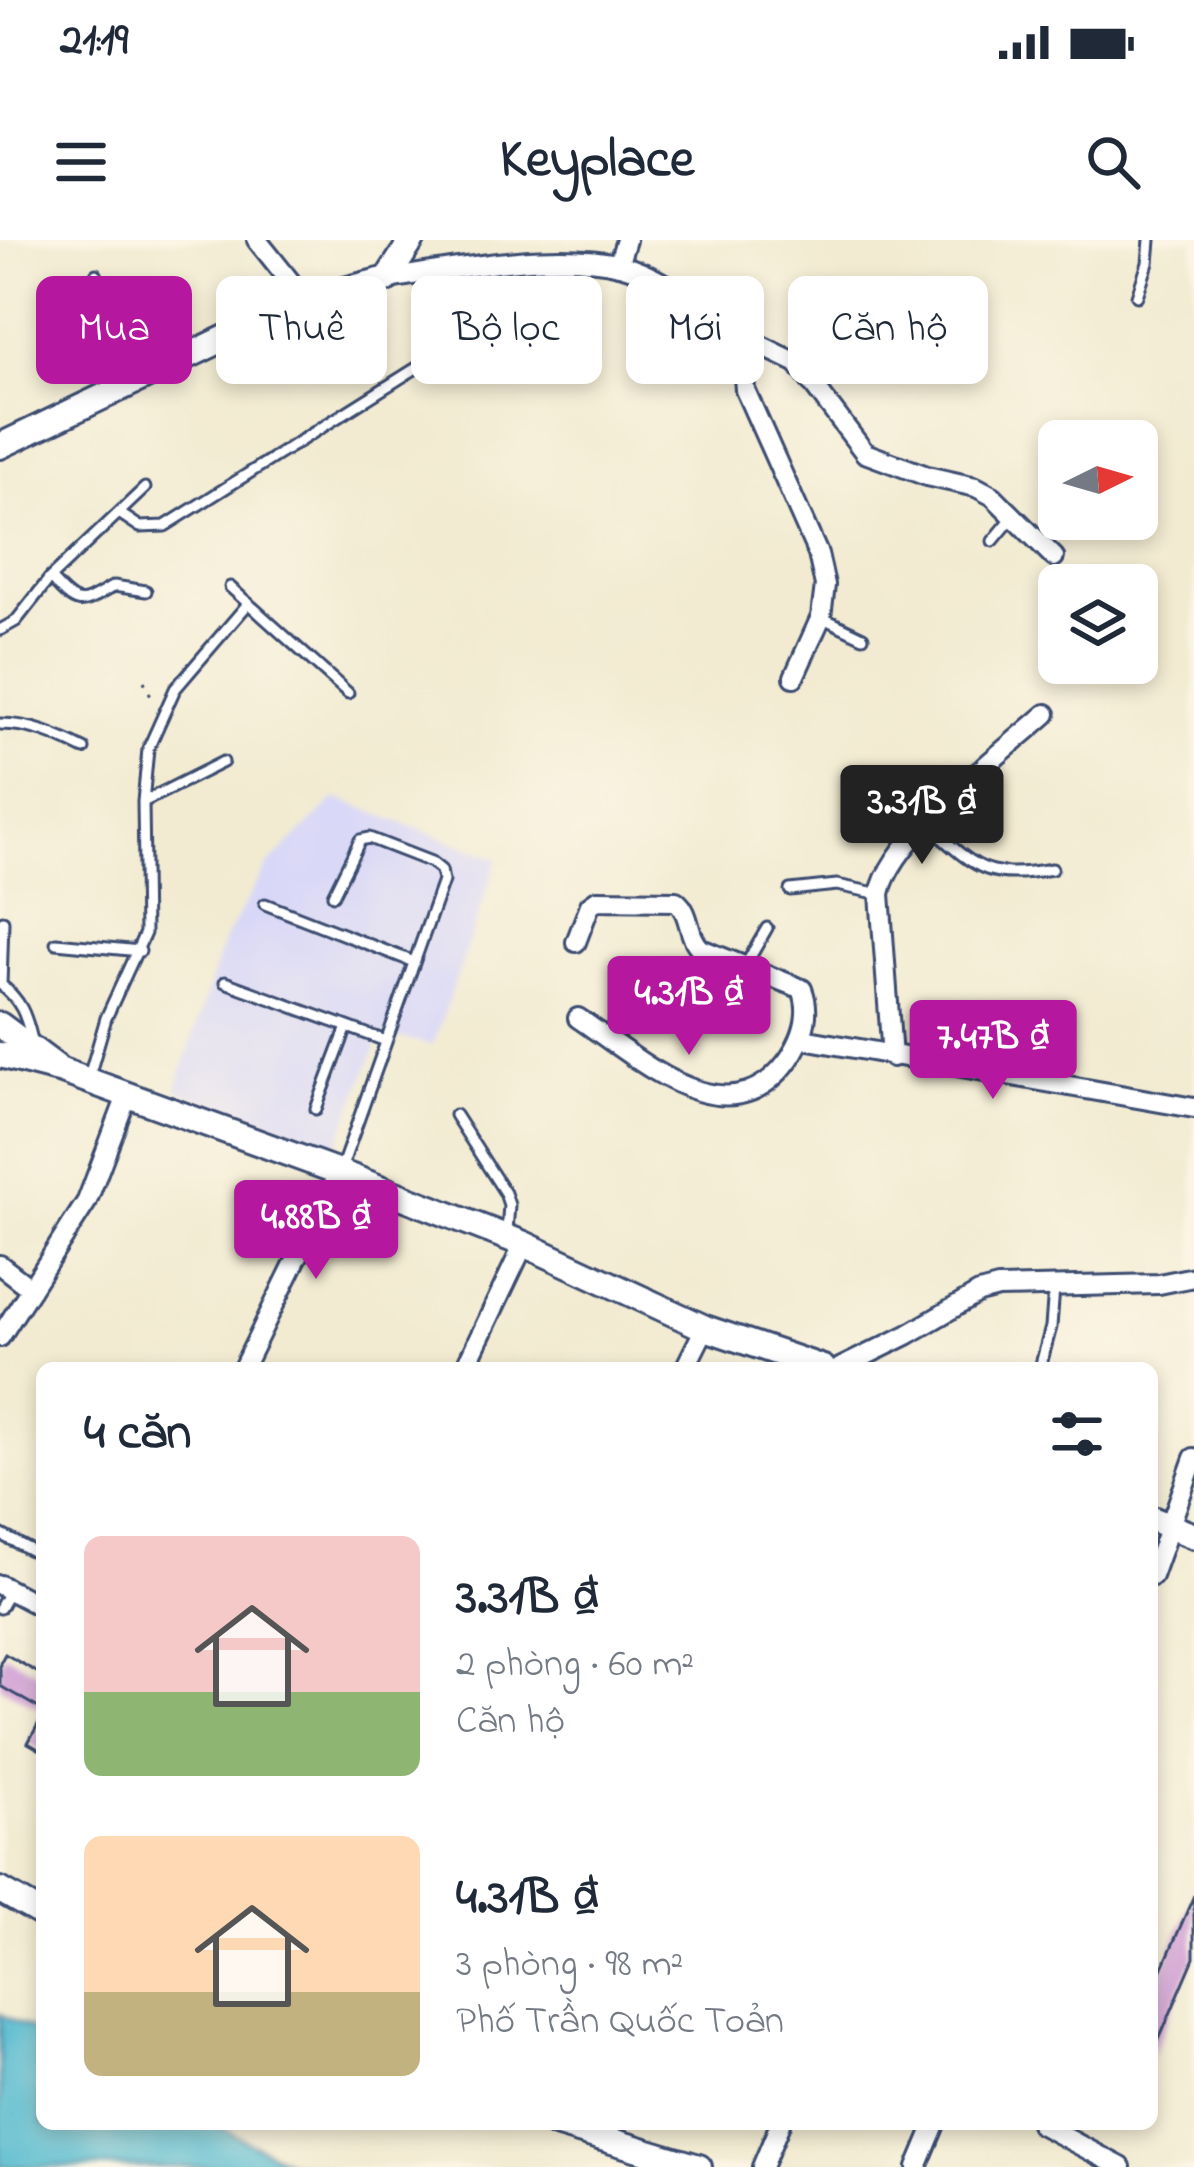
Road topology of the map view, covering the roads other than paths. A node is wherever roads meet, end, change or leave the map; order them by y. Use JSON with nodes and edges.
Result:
{"nodes":[{"id":1,"x":257,"y":240,"type":"edge"},
{"id":2,"x":412,"y":240,"type":"edge"},
{"id":3,"x":626,"y":240,"type":"edge"},
{"id":4,"x":1150,"y":240,"type":"edge"},
{"id":5,"x":618,"y":265,"type":"junction"},
{"id":6,"x":285,"y":276,"type":"edge"},
{"id":7,"x":646,"y":276,"type":"edge"},
{"id":8,"x":387,"y":279,"type":"joint"},
{"id":9,"x":1137,"y":296,"type":"dead end"},
{"id":10,"x":764,"y":347,"type":"edge"},
{"id":11,"x":411,"y":372,"type":"edge"},
{"id":12,"x":130,"y":384,"type":"edge"},
{"id":13,"x":745,"y":384,"type":"edge"},
{"id":14,"x":0,"y":446,"type":"edge"},
{"id":15,"x":146,"y":488,"type":"dead end"},
{"id":16,"x":119,"y":513,"type":"junction"},
{"id":17,"x":1013,"y":517,"type":"junction"},
{"id":18,"x":993,"y":542,"type":"dead end"},
{"id":19,"x":1054,"y":557,"type":"dead end"},
{"id":20,"x":50,"y":578,"type":"junction"},
{"id":21,"x":230,"y":587,"type":"dead end"},
{"id":22,"x":146,"y":591,"type":"dead end"},
{"id":23,"x":248,"y":605,"type":"junction"},
{"id":24,"x":821,"y":616,"type":"junction"},
{"id":25,"x":0,"y":630,"type":"edge"},
{"id":26,"x":863,"y":638,"type":"dead end"},
{"id":27,"x":794,"y":676,"type":"dead end"},
{"id":28,"x":348,"y":693,"type":"dead end"},
{"id":29,"x":1046,"y":714,"type":"dead end"},
{"id":30,"x":0,"y":724,"type":"edge"},
{"id":31,"x":84,"y":748,"type":"dead end"},
{"id":32,"x":223,"y":762,"type":"dead end"},
{"id":33,"x":143,"y":802,"type":"junction"},
{"id":34,"x":926,"y":824,"type":"junction"},
{"id":35,"x":1052,"y":869,"type":"dead end"},
{"id":36,"x":790,"y":890,"type":"dead end"},
{"id":37,"x":880,"y":894,"type":"junction"},
{"id":38,"x":333,"y":895,"type":"dead end"},
{"id":39,"x":266,"y":904,"type":"dead end"},
{"id":40,"x":3,"y":921,"type":"edge"},
{"id":41,"x":767,"y":928,"type":"dead end"},
{"id":42,"x":576,"y":942,"type":"dead end"},
{"id":43,"x":56,"y":944,"type":"dead end"},
{"id":44,"x":140,"y":951,"type":"junction"},
{"id":45,"x":414,"y":962,"type":"junction"},
{"id":46,"x":745,"y":966,"type":"junction"},
{"id":47,"x":225,"y":982,"type":"dead end"},
{"id":48,"x":0,"y":984,"type":"edge"},
{"id":49,"x":578,"y":1018,"type":"dead end"},
{"id":50,"x":0,"y":1025,"type":"edge"},
{"id":51,"x":347,"y":1027,"type":"junction"},
{"id":52,"x":802,"y":1039,"type":"junction"},
{"id":53,"x":386,"y":1041,"type":"junction"},
{"id":54,"x":35,"y":1050,"type":"junction"},
{"id":55,"x":0,"y":1055,"type":"edge"},
{"id":56,"x":892,"y":1058,"type":"junction"},
{"id":57,"x":62,"y":1071,"type":"junction"},
{"id":58,"x":88,"y":1080,"type":"junction"},
{"id":59,"x":128,"y":1096,"type":"junction"},
{"id":60,"x":1194,"y":1108,"type":"edge"},
{"id":61,"x":316,"y":1109,"type":"dead end"},
{"id":62,"x":455,"y":1115,"type":"dead end"},
{"id":63,"x":339,"y":1172,"type":"junction"},
{"id":64,"x":515,"y":1240,"type":"junction"},
{"id":65,"x":0,"y":1265,"type":"edge"},
{"id":66,"x":1194,"y":1276,"type":"edge"},
{"id":67,"x":31,"y":1288,"type":"junction"},
{"id":68,"x":1054,"y":1288,"type":"junction"},
{"id":69,"x":705,"y":1328,"type":"junction"},
{"id":70,"x":0,"y":1337,"type":"edge"},
{"id":71,"x":246,"y":1362,"type":"edge"},
{"id":72,"x":467,"y":1362,"type":"edge"},
{"id":73,"x":688,"y":1362,"type":"edge"},
{"id":74,"x":805,"y":1362,"type":"edge"},
{"id":75,"x":852,"y":1362,"type":"edge"},
{"id":76,"x":1042,"y":1362,"type":"edge"},
{"id":77,"x":1194,"y":1458,"type":"edge"},
{"id":78,"x":1172,"y":1527,"type":"edge"},
{"id":79,"x":0,"y":1534,"type":"edge"},
{"id":80,"x":36,"y":1553,"type":"edge"},
{"id":81,"x":1158,"y":1561,"type":"edge"},
{"id":82,"x":3,"y":1594,"type":"edge"},
{"id":83,"x":36,"y":1605,"type":"edge"},
{"id":84,"x":0,"y":1890,"type":"edge"},
{"id":85,"x":36,"y":1910,"type":"edge"},
{"id":86,"x":575,"y":2130,"type":"edge"},
{"id":87,"x":777,"y":2130,"type":"edge"},
{"id":88,"x":932,"y":2130,"type":"edge"},
{"id":89,"x":1051,"y":2130,"type":"edge"},
{"id":90,"x":699,"y":2167,"type":"edge"},
{"id":91,"x":762,"y":2167,"type":"edge"},
{"id":92,"x":917,"y":2167,"type":"edge"},
{"id":93,"x":1121,"y":2167,"type":"edge"}],
"edges":[{"from":1,"to":6,"type":"street"},
{"from":2,"to":8,"type":"street"},
{"from":3,"to":5,"type":"street"},
{"from":4,"to":9,"type":"lane"},
{"from":5,"to":7,"type":"street"},
{"from":5,"to":8,"type":"street"},
{"from":10,"to":17,"type":"street"},
{"from":11,"to":16,"type":"lane"},
{"from":12,"to":14,"type":"street"},
{"from":13,"to":24,"type":"street"},
{"from":15,"to":16,"type":"lane"},
{"from":16,"to":20,"type":"lane"},
{"from":17,"to":18,"type":"lane"},
{"from":17,"to":19,"type":"street"},
{"from":20,"to":22,"type":"lane"},
{"from":20,"to":25,"type":"lane"},
{"from":21,"to":23,"type":"lane"},
{"from":23,"to":28,"type":"lane"},
{"from":23,"to":33,"type":"lane"},
{"from":24,"to":26,"type":"lane"},
{"from":24,"to":27,"type":"street"},
{"from":29,"to":34,"type":"street"},
{"from":30,"to":31,"type":"lane"},
{"from":32,"to":33,"type":"lane"},
{"from":33,"to":44,"type":"lane"},
{"from":34,"to":35,"type":"lane"},
{"from":34,"to":37,"type":"street"},
{"from":36,"to":37,"type":"lane"},
{"from":37,"to":56,"type":"street"},
{"from":38,"to":45,"type":"lane"},
{"from":39,"to":45,"type":"lane"},
{"from":40,"to":48,"type":"lane"},
{"from":41,"to":46,"type":"lane"},
{"from":42,"to":46,"type":"street"},
{"from":43,"to":44,"type":"lane"},
{"from":44,"to":58,"type":"lane"},
{"from":45,"to":53,"type":"lane"},
{"from":46,"to":52,"type":"street"},
{"from":47,"to":51,"type":"lane"},
{"from":48,"to":54,"type":"lane"},
{"from":49,"to":52,"type":"street"},
{"from":50,"to":54,"type":"street"},
{"from":51,"to":53,"type":"lane"},
{"from":51,"to":61,"type":"lane"},
{"from":52,"to":56,"type":"street"},
{"from":53,"to":63,"type":"lane"},
{"from":54,"to":57,"type":"street"},
{"from":55,"to":57,"type":"street"},
{"from":56,"to":60,"type":"street"},
{"from":57,"to":58,"type":"street"},
{"from":58,"to":59,"type":"street"},
{"from":59,"to":63,"type":"street"},
{"from":59,"to":67,"type":"street"},
{"from":62,"to":64,"type":"lane"},
{"from":63,"to":64,"type":"street"},
{"from":63,"to":71,"type":"street"},
{"from":64,"to":69,"type":"street"},
{"from":64,"to":72,"type":"street"},
{"from":65,"to":67,"type":"street"},
{"from":66,"to":68,"type":"street"},
{"from":67,"to":70,"type":"street"},
{"from":68,"to":75,"type":"street"},
{"from":68,"to":76,"type":"lane"},
{"from":69,"to":73,"type":"street"},
{"from":69,"to":74,"type":"street"},
{"from":77,"to":78,"type":"street"},
{"from":78,"to":81,"type":"street"},
{"from":79,"to":80,"type":"lane"},
{"from":82,"to":83,"type":"street"},
{"from":84,"to":85,"type":"street"},
{"from":86,"to":90,"type":"street"},
{"from":87,"to":91,"type":"street"},
{"from":88,"to":92,"type":"street"},
{"from":89,"to":93,"type":"street"}]}
